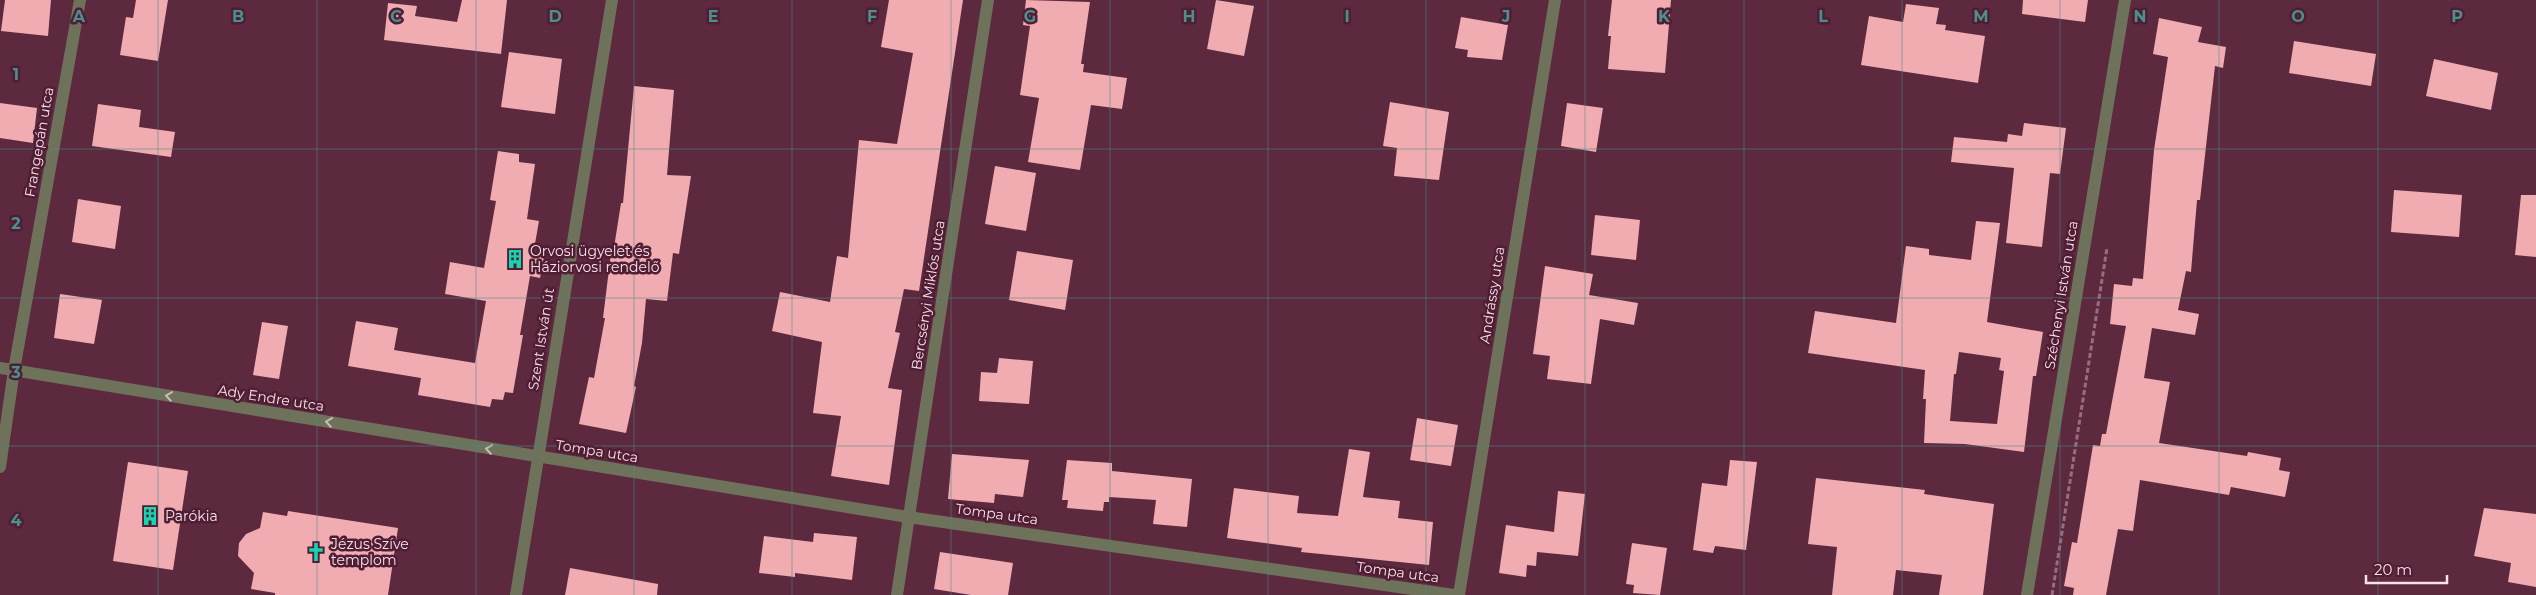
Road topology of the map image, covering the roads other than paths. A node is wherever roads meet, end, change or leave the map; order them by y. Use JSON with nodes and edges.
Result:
{"nodes":[{"id":1,"x":80,"y":0,"type":"edge"},
{"id":2,"x":612,"y":0,"type":"edge"},
{"id":3,"x":988,"y":0,"type":"edge"},
{"id":4,"x":1555,"y":0,"type":"edge"},
{"id":5,"x":2125,"y":0,"type":"edge"},
{"id":6,"x":0,"y":368,"type":"edge"},
{"id":7,"x":14,"y":370,"type":"junction"},
{"id":8,"x":538,"y":457,"type":"junction"},
{"id":9,"x":0,"y":467,"type":"edge"},
{"id":10,"x":908,"y":516,"type":"junction"},
{"id":11,"x":516,"y":595,"type":"edge"},
{"id":12,"x":897,"y":595,"type":"edge"},
{"id":13,"x":1454,"y":595,"type":"edge"},
{"id":14,"x":1459,"y":595,"type":"edge"},
{"id":15,"x":2027,"y":595,"type":"edge"}],
"edges":[{"from":1,"to":7,"type":"street","name":"Frangepán utca"},
{"from":2,"to":8,"type":"street","name":"Szent István út"},
{"from":3,"to":10,"type":"street","name":"Bercsényi Miklós utca"},
{"from":4,"to":14,"type":"street","name":"Andrássy utca"},
{"from":5,"to":15,"type":"street","name":"Széchenyi István utca"},
{"from":6,"to":7,"type":"street","name":"Ady Endre utca"},
{"from":8,"to":7,"type":"street","name":"Ady Endre utca","one_way":true},
{"from":7,"to":9,"type":"street","name":"Frangepán utca"},
{"from":8,"to":10,"type":"street","name":"Tompa utca"},
{"from":8,"to":11,"type":"street","name":"Szent István út"},
{"from":10,"to":12,"type":"street","name":"Bercsényi Miklós utca"},
{"from":10,"to":13,"type":"street","name":"Tompa utca"}]}
